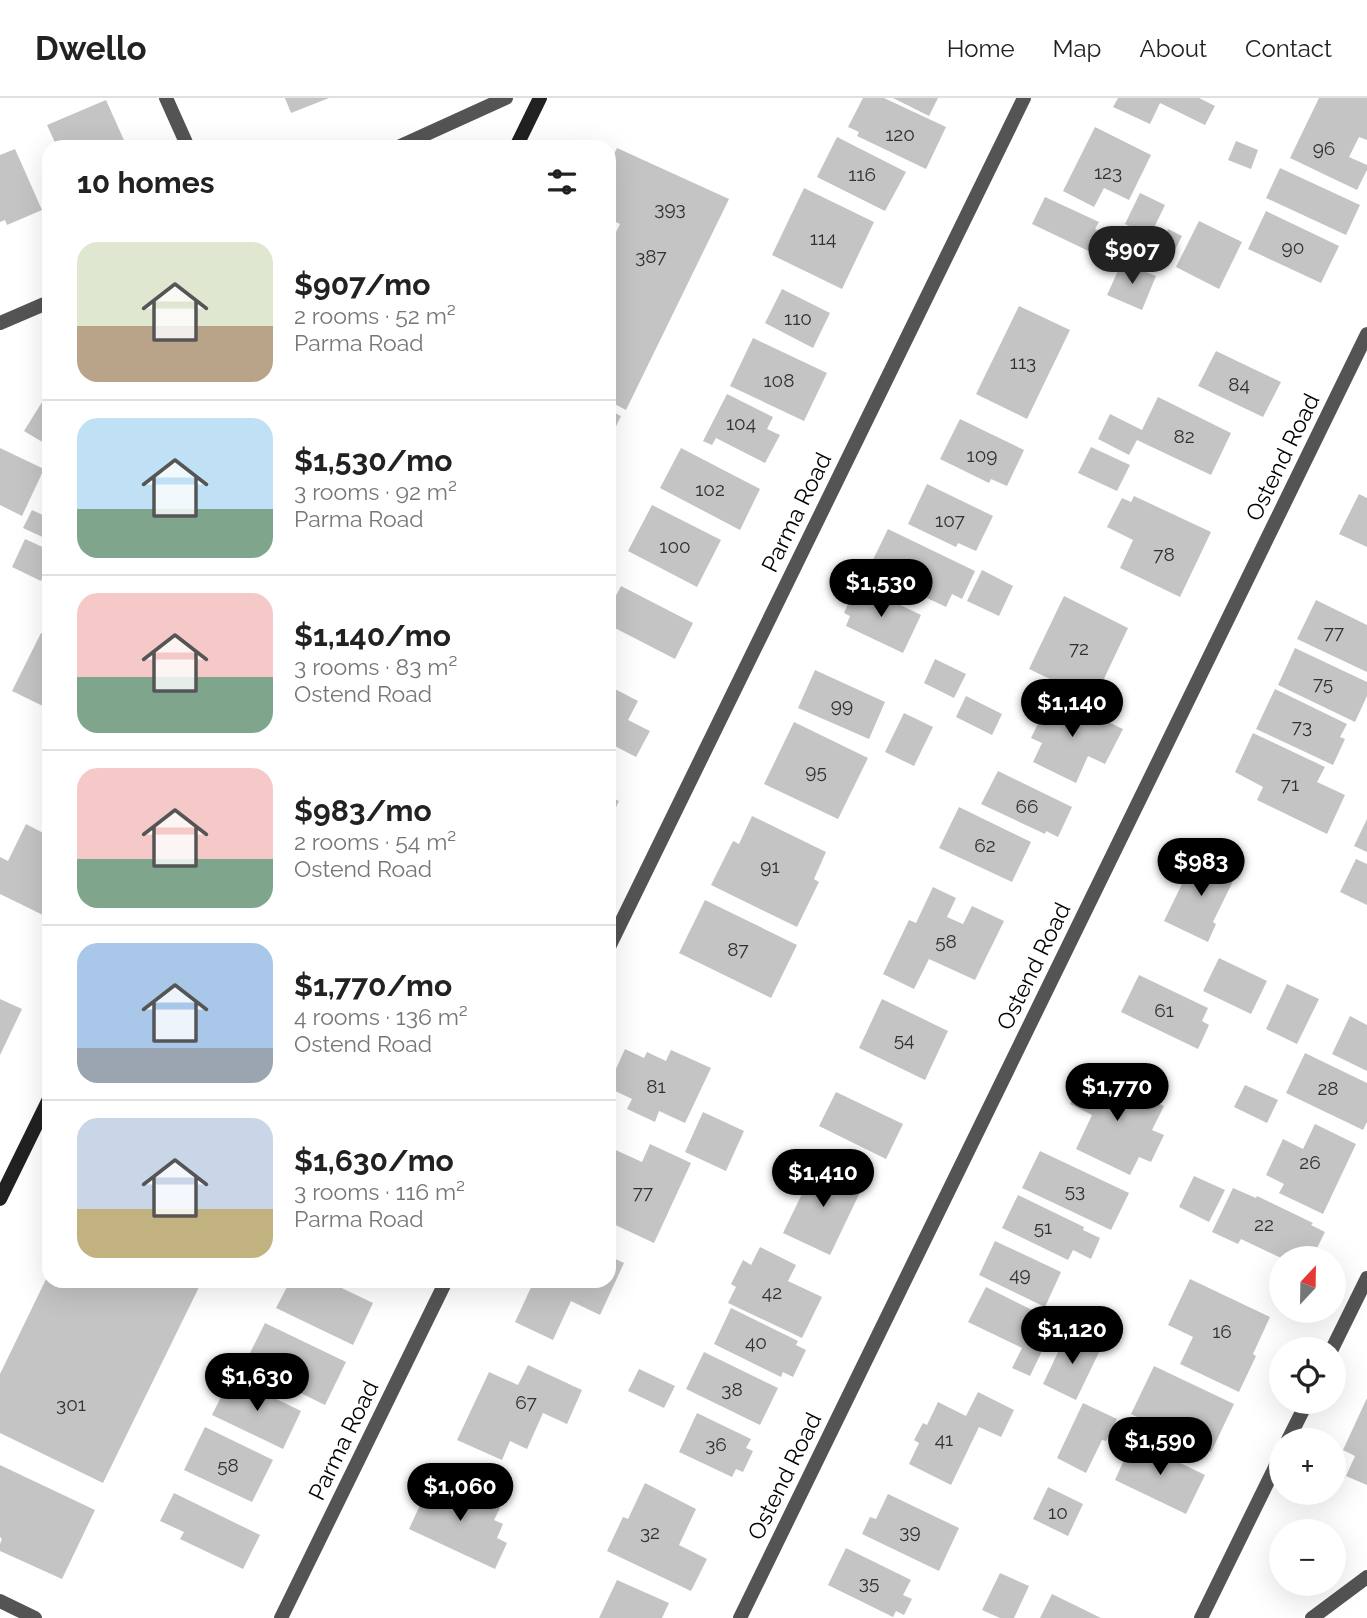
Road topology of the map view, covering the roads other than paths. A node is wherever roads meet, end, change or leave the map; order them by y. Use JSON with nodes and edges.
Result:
{"nodes":[{"id":1,"x":166,"y":98,"type":"edge"},
{"id":2,"x":506,"y":98,"type":"edge"},
{"id":3,"x":540,"y":98,"type":"edge"},
{"id":4,"x":1024,"y":98,"type":"edge"},
{"id":5,"x":185,"y":140,"type":"edge"},
{"id":6,"x":413,"y":140,"type":"edge"},
{"id":7,"x":519,"y":140,"type":"edge"},
{"id":8,"x":42,"y":305,"type":"edge"},
{"id":9,"x":0,"y":323,"type":"edge"},
{"id":10,"x":1367,"y":334,"type":"edge"},
{"id":11,"x":616,"y":933,"type":"edge"},
{"id":12,"x":42,"y":1113,"type":"edge"},
{"id":13,"x":0,"y":1199,"type":"edge"},
{"id":14,"x":1367,"y":1278,"type":"edge"},
{"id":15,"x":443,"y":1288,"type":"edge"},
{"id":16,"x":1338,"y":1337,"type":"edge"},
{"id":17,"x":1269,"y":1479,"type":"edge"},
{"id":18,"x":1367,"y":1577,"type":"edge"},
{"id":19,"x":0,"y":1601,"type":"edge"},
{"id":20,"x":35,"y":1618,"type":"edge"},
{"id":21,"x":281,"y":1618,"type":"edge"},
{"id":22,"x":740,"y":1618,"type":"edge"},
{"id":23,"x":1201,"y":1618,"type":"edge"},
{"id":24,"x":1312,"y":1618,"type":"edge"}],
"edges":[{"from":1,"to":5,"type":"street"},
{"from":2,"to":6,"type":"street"},
{"from":3,"to":7,"type":"main road"},
{"from":4,"to":11,"type":"street","name":"Parma Road"},
{"from":8,"to":9,"type":"street"},
{"from":10,"to":22,"type":"street","name":"Ostend Road"},
{"from":12,"to":13,"type":"main road"},
{"from":14,"to":16,"type":"street"},
{"from":15,"to":21,"type":"street","name":"Parma Road"},
{"from":17,"to":23,"type":"street"},
{"from":18,"to":24,"type":"street"},
{"from":19,"to":20,"type":"street"}]}
